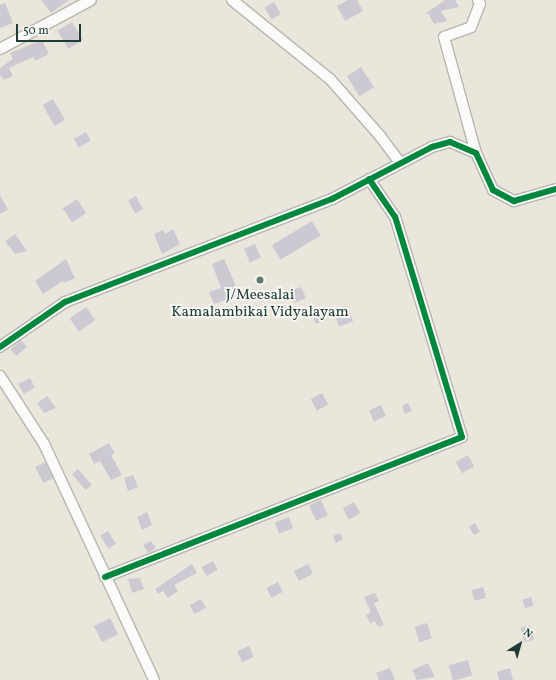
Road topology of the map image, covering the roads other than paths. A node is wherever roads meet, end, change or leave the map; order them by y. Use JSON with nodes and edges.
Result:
{"nodes":[{"id":1,"x":91,"y":0,"type":"edge"},
{"id":2,"x":232,"y":0,"type":"edge"},
{"id":3,"x":478,"y":0,"type":"edge"},
{"id":4,"x":0,"y":49,"type":"edge"},
{"id":5,"x":476,"y":153,"type":"junction"},
{"id":6,"x":400,"y":163,"type":"junction"},
{"id":7,"x":369,"y":180,"type":"junction"},
{"id":8,"x":556,"y":189,"type":"edge"},
{"id":9,"x":0,"y":347,"type":"edge"},
{"id":10,"x":0,"y":376,"type":"edge"},
{"id":11,"x":105,"y":577,"type":"junction"},
{"id":12,"x":154,"y":680,"type":"edge"}],
"edges":[{"from":1,"to":4,"type":"street"},
{"from":2,"to":6,"type":"street"},
{"from":3,"to":5,"type":"street"},
{"from":5,"to":6,"type":"street"},
{"from":5,"to":8,"type":"street"},
{"from":6,"to":7,"type":"street"},
{"from":7,"to":9,"type":"street"},
{"from":7,"to":11,"type":"street"},
{"from":10,"to":11,"type":"street"},
{"from":11,"to":12,"type":"street"}]}
